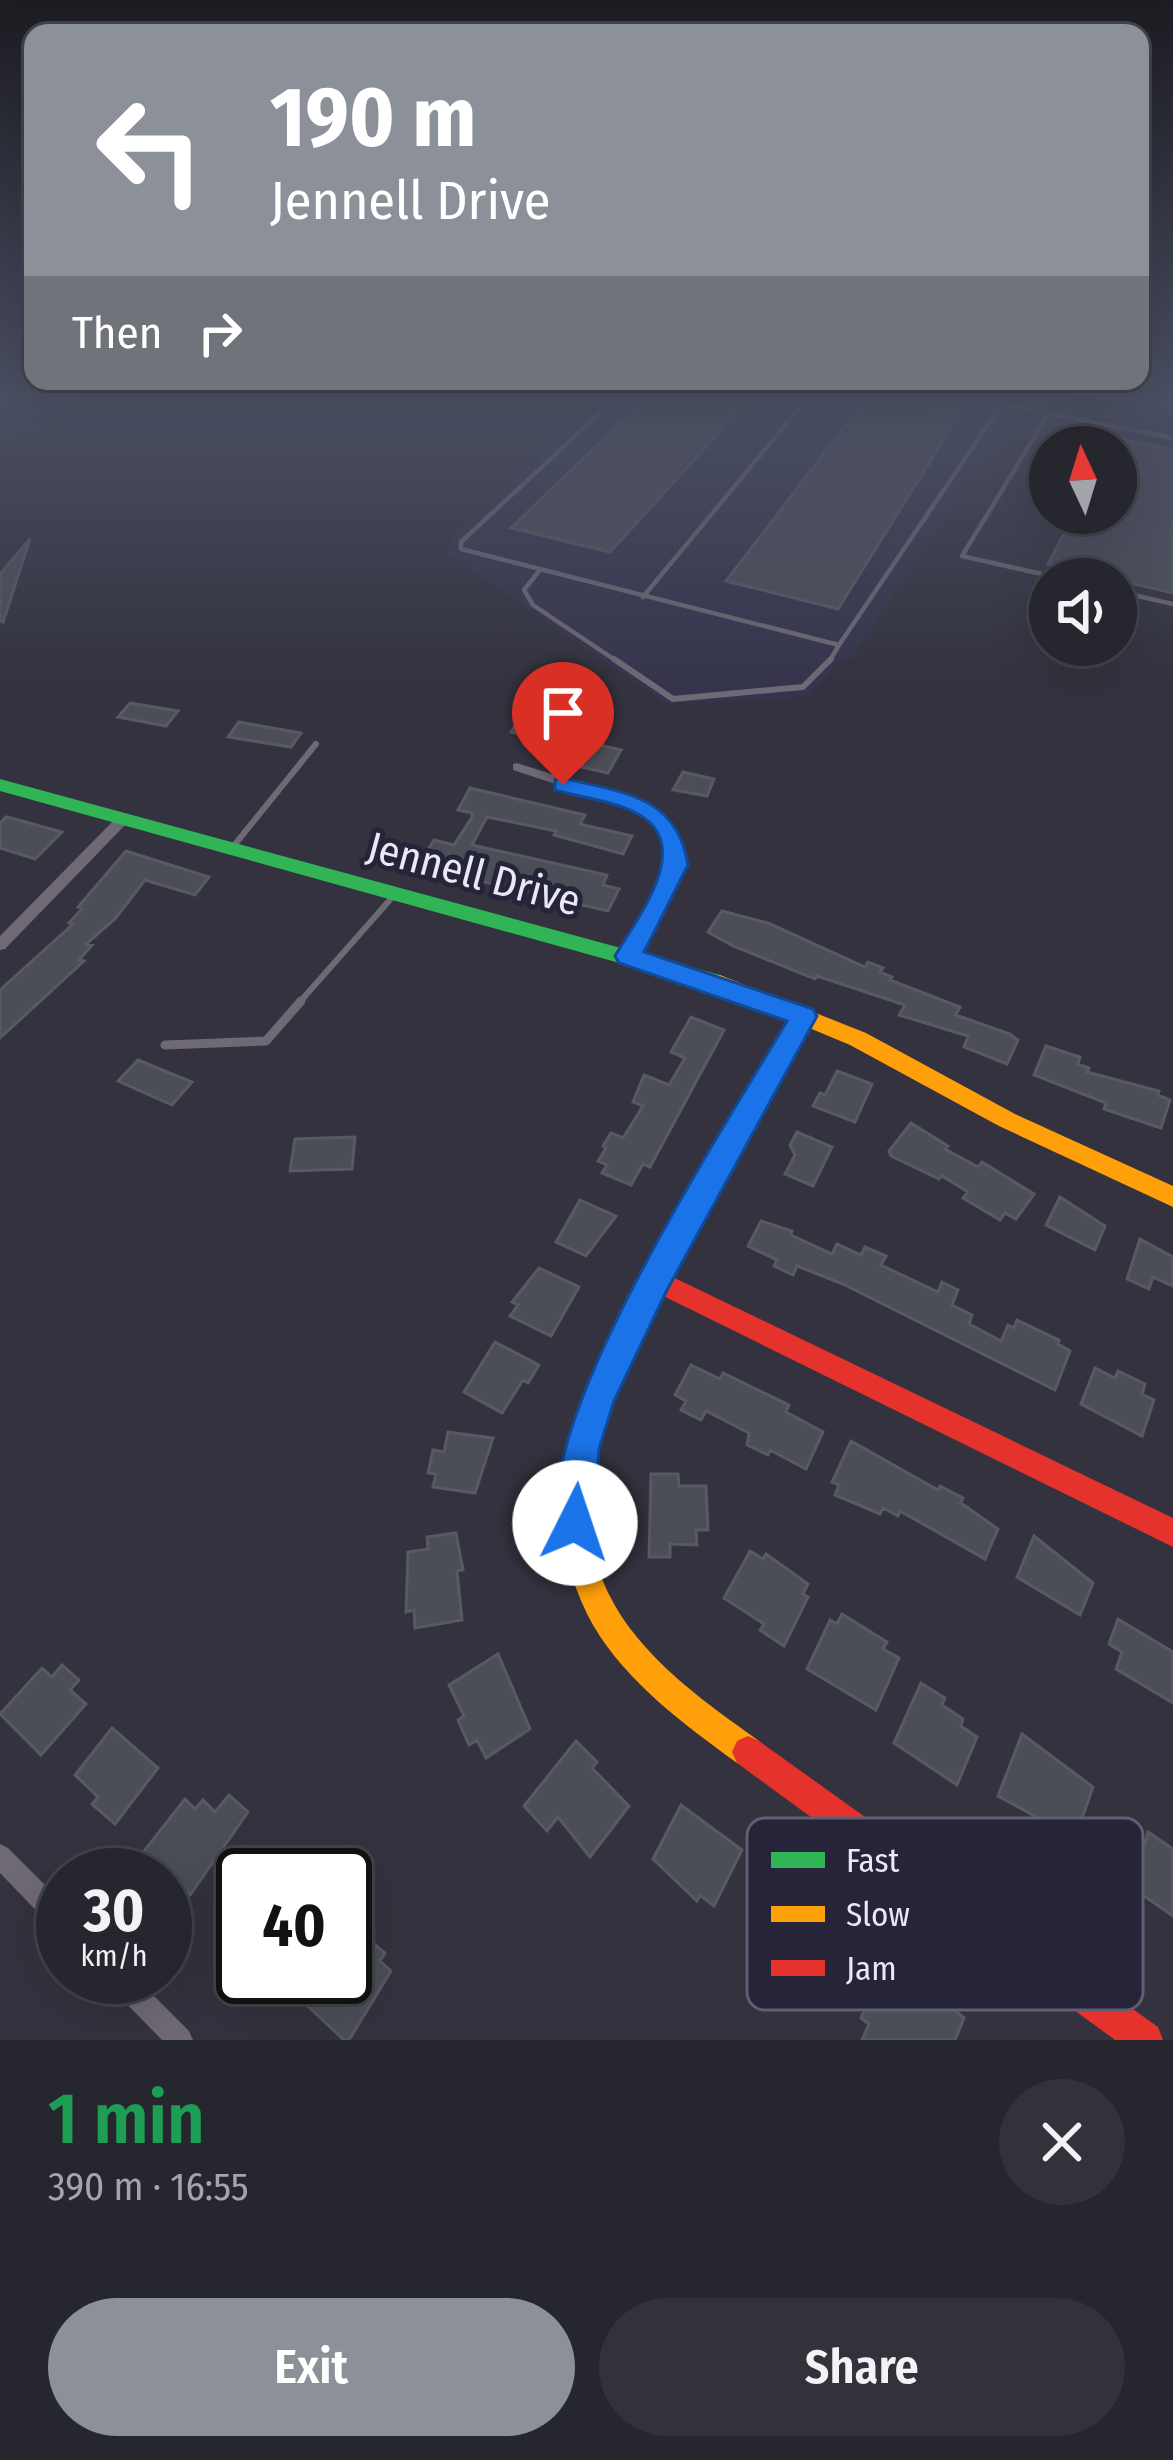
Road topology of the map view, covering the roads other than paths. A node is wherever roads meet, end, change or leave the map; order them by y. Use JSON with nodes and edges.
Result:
{"nodes":[{"id":1,"x":511,"y":495,"type":"edge"},
{"id":2,"x":728,"y":495,"type":"edge"},
{"id":3,"x":940,"y":495,"type":"edge"},
{"id":4,"x":999,"y":495,"type":"edge"},
{"id":5,"x":538,"y":571,"type":"junction"},
{"id":6,"x":1029,"y":571,"type":"edge"},
{"id":7,"x":1137,"y":596,"type":"edge"},
{"id":8,"x":644,"y":597,"type":"junction"},
{"id":9,"x":1173,"y":604,"type":"edge"},
{"id":10,"x":839,"y":645,"type":"junction"},
{"id":11,"x":316,"y":745,"type":"dead end"},
{"id":12,"x":517,"y":767,"type":"dead end"},
{"id":13,"x":0,"y":785,"type":"edge"},
{"id":14,"x":123,"y":819,"type":"junction"},
{"id":15,"x":231,"y":849,"type":"junction"},
{"id":16,"x":397,"y":892,"type":"junction"},
{"id":17,"x":0,"y":945,"type":"edge"},
{"id":18,"x":628,"y":956,"type":"junction"},
{"id":19,"x":803,"y":1016,"type":"junction"},
{"id":20,"x":165,"y":1045,"type":"dead end"},
{"id":21,"x":1173,"y":1197,"type":"edge"},
{"id":22,"x":656,"y":1280,"type":"junction"},
{"id":23,"x":1173,"y":1533,"type":"edge"},
{"id":24,"x":839,"y":1818,"type":"edge"},
{"id":25,"x":0,"y":1856,"type":"edge"},
{"id":26,"x":36,"y":1893,"type":"edge"},
{"id":27,"x":145,"y":2004,"type":"edge"},
{"id":28,"x":1104,"y":2010,"type":"edge"},
{"id":29,"x":180,"y":2040,"type":"edge"},
{"id":30,"x":1145,"y":2040,"type":"edge"}],
"edges":[{"from":1,"to":5,"type":"lane"},
{"from":2,"to":8,"type":"lane"},
{"from":3,"to":10,"type":"lane"},
{"from":4,"to":6,"type":"lane"},
{"from":5,"to":8,"type":"lane"},
{"from":5,"to":10,"type":"lane"},
{"from":7,"to":9,"type":"lane"},
{"from":8,"to":10,"type":"lane"},
{"from":11,"to":15,"type":"lane"},
{"from":12,"to":18,"type":"street"},
{"from":13,"to":14,"type":"street","name":"Jennell Drive"},
{"from":14,"to":15,"type":"street","name":"Jennell Drive"},
{"from":14,"to":17,"type":"street"},
{"from":15,"to":16,"type":"street","name":"Jennell Drive"},
{"from":16,"to":18,"type":"street","name":"Jennell Drive"},
{"from":16,"to":20,"type":"lane"},
{"from":18,"to":19,"type":"street","name":"Jennell Drive"},
{"from":19,"to":21,"type":"street","name":"Jennell Drive"},
{"from":19,"to":22,"type":"street"},
{"from":22,"to":23,"type":"street"},
{"from":22,"to":24,"type":"street"},
{"from":25,"to":26,"type":"street"},
{"from":27,"to":29,"type":"street"},
{"from":28,"to":30,"type":"street"}]}
